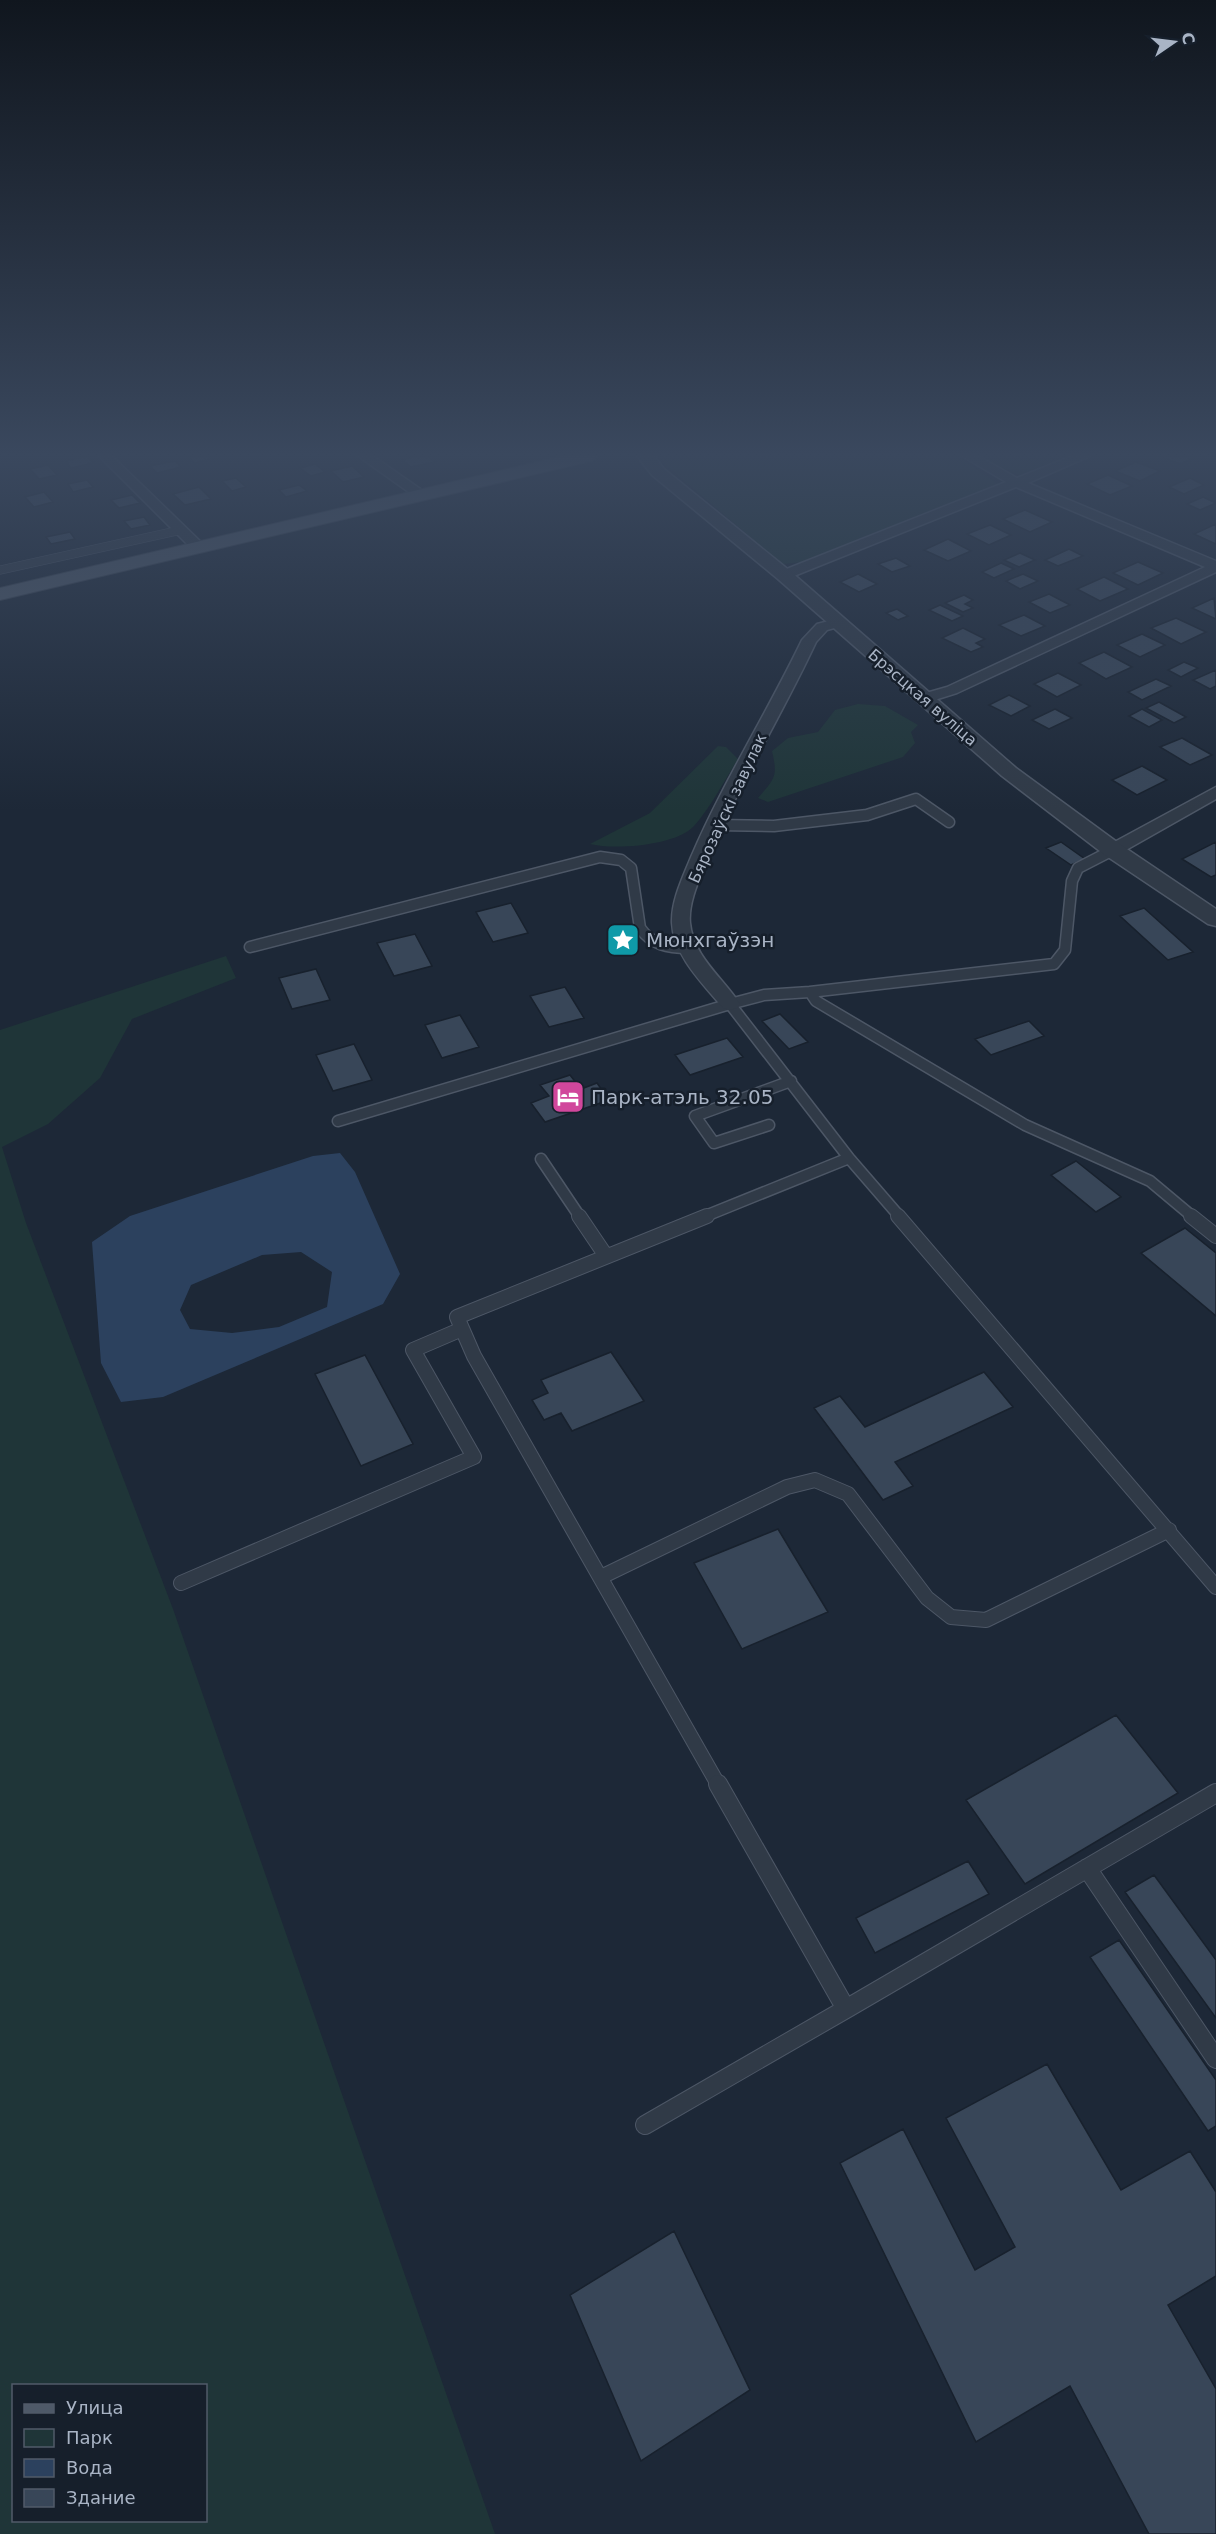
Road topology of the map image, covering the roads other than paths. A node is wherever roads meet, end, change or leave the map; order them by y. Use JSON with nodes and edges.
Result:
{"nodes":[{"id":1,"x":85,"y":574,"type":"edge"},
{"id":2,"x":1200,"y":574,"type":"edge"},
{"id":3,"x":784,"y":575,"type":"edge"},
{"id":4,"x":0,"y":594,"type":"edge"},
{"id":5,"x":837,"y":623,"type":"junction"},
{"id":6,"x":925,"y":698,"type":"junction"},
{"id":7,"x":1216,"y":792,"type":"edge"},
{"id":8,"x":950,"y":822,"type":"dead end"},
{"id":9,"x":716,"y":825,"type":"junction"},
{"id":10,"x":1113,"y":850,"type":"junction"},
{"id":11,"x":1216,"y":919,"type":"edge"},
{"id":12,"x":250,"y":947,"type":"dead end"},
{"id":13,"x":688,"y":948,"type":"junction"},
{"id":14,"x":810,"y":992,"type":"junction"},
{"id":15,"x":730,"y":1004,"type":"junction"},
{"id":16,"x":791,"y":1081,"type":"junction"},
{"id":17,"x":338,"y":1121,"type":"dead end"},
{"id":18,"x":769,"y":1125,"type":"dead end"},
{"id":19,"x":849,"y":1158,"type":"junction"},
{"id":20,"x":542,"y":1159,"type":"dead end"},
{"id":21,"x":1216,"y":1236,"type":"edge"},
{"id":22,"x":606,"y":1256,"type":"junction"},
{"id":23,"x":462,"y":1329,"type":"junction"},
{"id":24,"x":1169,"y":1530,"type":"junction"},
{"id":25,"x":601,"y":1577,"type":"junction"},
{"id":26,"x":181,"y":1583,"type":"dead end"},
{"id":27,"x":1216,"y":1587,"type":"edge"},
{"id":28,"x":1216,"y":1793,"type":"edge"},
{"id":29,"x":1087,"y":1868,"type":"junction"},
{"id":30,"x":846,"y":2008,"type":"junction"},
{"id":31,"x":1216,"y":2059,"type":"edge"},
{"id":32,"x":645,"y":2125,"type":"dead end"}],
"edges":[{"from":1,"to":4,"type":"main road"},
{"from":2,"to":6,"type":"street"},
{"from":3,"to":5,"type":"street","name":"Брэсцкая вуліца"},
{"from":5,"to":6,"type":"street","name":"Брэсцкая вуліца"},
{"from":5,"to":9,"type":"street","name":"Бярозаўскі завулак"},
{"from":6,"to":10,"type":"street","name":"Брэсцкая вуліца"},
{"from":7,"to":10,"type":"street"},
{"from":8,"to":9,"type":"lane"},
{"from":9,"to":13,"type":"street","name":"Бярозаўскі завулак"},
{"from":10,"to":11,"type":"street","name":"Брэсцкая вуліца"},
{"from":10,"to":14,"type":"lane"},
{"from":12,"to":13,"type":"lane"},
{"from":13,"to":15,"type":"street","name":"Бярозаўскі завулак"},
{"from":14,"to":15,"type":"lane"},
{"from":14,"to":21,"type":"lane"},
{"from":15,"to":16,"type":"lane"},
{"from":15,"to":17,"type":"lane"},
{"from":16,"to":18,"type":"lane"},
{"from":16,"to":19,"type":"lane"},
{"from":19,"to":22,"type":"lane"},
{"from":19,"to":24,"type":"lane"},
{"from":20,"to":22,"type":"lane"},
{"from":22,"to":23,"type":"lane"},
{"from":23,"to":25,"type":"lane"},
{"from":23,"to":26,"type":"lane"},
{"from":24,"to":25,"type":"lane"},
{"from":24,"to":27,"type":"lane"},
{"from":25,"to":30,"type":"lane"},
{"from":28,"to":29,"type":"lane"},
{"from":29,"to":30,"type":"lane"},
{"from":29,"to":31,"type":"lane"},
{"from":30,"to":32,"type":"lane"}]}
